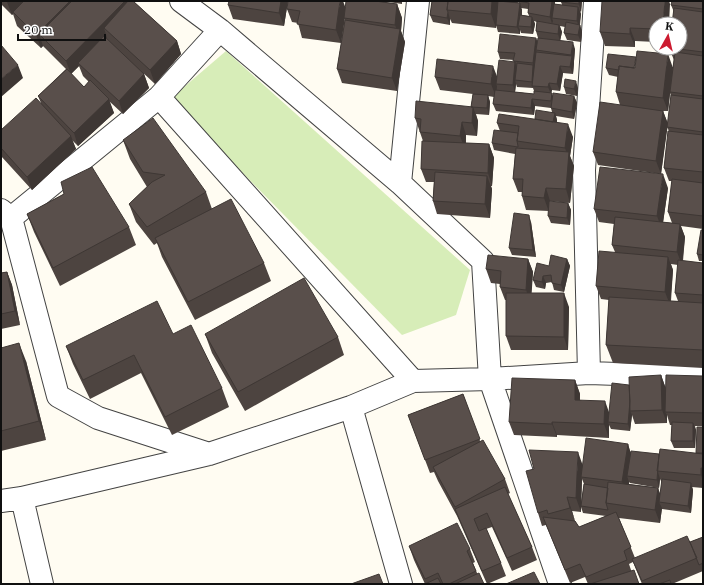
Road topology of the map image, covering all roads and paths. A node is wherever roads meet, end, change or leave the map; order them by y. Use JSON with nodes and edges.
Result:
{"nodes":[{"id":1,"x":181,"y":1,"type":"edge"},
{"id":2,"x":418,"y":1,"type":"edge"},
{"id":3,"x":594,"y":1,"type":"edge"},
{"id":4,"x":220,"y":30,"type":"junction"},
{"id":5,"x":159,"y":97,"type":"junction"},
{"id":6,"x":400,"y":183,"type":"junction"},
{"id":7,"x":6,"y":214,"type":"edge"},
{"id":8,"x":589,"y":373,"type":"junction"},
{"id":9,"x":703,"y":377,"type":"edge"},
{"id":10,"x":490,"y":379,"type":"junction"},
{"id":11,"x":413,"y":381,"type":"junction"},
{"id":12,"x":351,"y":407,"type":"junction"},
{"id":13,"x":209,"y":454,"type":"junction"},
{"id":14,"x":11,"y":499,"type":"edge"},
{"id":15,"x":42,"y":584,"type":"edge"},
{"id":16,"x":401,"y":584,"type":"edge"},
{"id":17,"x":560,"y":584,"type":"edge"}],
"edges":[{"from":1,"to":4,"type":"street"},
{"from":2,"to":6,"type":"street"},
{"from":3,"to":8,"type":"street"},
{"from":4,"to":5,"type":"street"},
{"from":4,"to":6,"type":"street"},
{"from":5,"to":7,"type":"street"},
{"from":5,"to":11,"type":"street"},
{"from":6,"to":10,"type":"street"},
{"from":7,"to":13,"type":"street"},
{"from":8,"to":9,"type":"street"},
{"from":8,"to":10,"type":"street"},
{"from":10,"to":11,"type":"street"},
{"from":10,"to":17,"type":"street"},
{"from":11,"to":12,"type":"street"},
{"from":12,"to":13,"type":"street"},
{"from":12,"to":16,"type":"street"},
{"from":13,"to":14,"type":"street"},
{"from":14,"to":15,"type":"street"}]}
